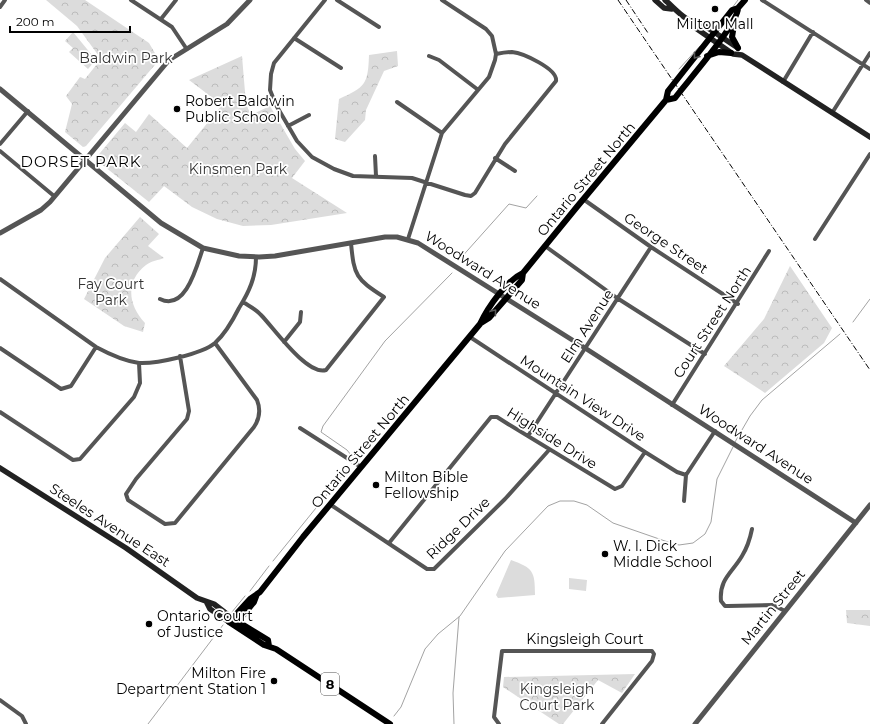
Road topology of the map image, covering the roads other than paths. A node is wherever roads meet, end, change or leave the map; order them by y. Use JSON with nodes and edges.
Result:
{"nodes":[{"id":1,"x":5,"y":0,"type":"edge"},
{"id":2,"x":131,"y":0,"type":"edge"},
{"id":3,"x":176,"y":0,"type":"edge"},
{"id":4,"x":250,"y":0,"type":"edge"},
{"id":5,"x":325,"y":0,"type":"edge"},
{"id":6,"x":337,"y":0,"type":"edge"},
{"id":7,"x":442,"y":0,"type":"edge"},
{"id":8,"x":655,"y":0,"type":"edge"},
{"id":9,"x":665,"y":0,"type":"edge"},
{"id":10,"x":745,"y":0,"type":"edge"},
{"id":11,"x":762,"y":0,"type":"edge"},
{"id":12,"x":866,"y":0,"type":"edge"},
{"id":13,"x":870,"y":3,"type":"edge"},
{"id":14,"x":0,"y":7,"type":"edge"},
{"id":15,"x":738,"y":8,"type":"junction"},
{"id":16,"x":672,"y":9,"type":"junction"},
{"id":17,"x":161,"y":19,"type":"junction"},
{"id":18,"x":735,"y":19,"type":"junction"},
{"id":19,"x":695,"y":24,"type":"junction"},
{"id":20,"x":379,"y":27,"type":"dead end"},
{"id":21,"x":813,"y":32,"type":"junction"},
{"id":22,"x":714,"y":33,"type":"junction"},
{"id":23,"x":294,"y":38,"type":"junction"},
{"id":24,"x":710,"y":38,"type":"junction"},
{"id":25,"x":722,"y":38,"type":"junction"},
{"id":26,"x":717,"y":43,"type":"junction"},
{"id":27,"x":186,"y":48,"type":"junction"},
{"id":28,"x":738,"y":48,"type":"junction"},
{"id":29,"x":731,"y":52,"type":"junction"},
{"id":30,"x":870,"y":53,"type":"edge"},
{"id":31,"x":496,"y":54,"type":"junction"},
{"id":32,"x":430,"y":56,"type":"dead end"},
{"id":33,"x":707,"y":56,"type":"junction"},
{"id":34,"x":742,"y":56,"type":"junction"},
{"id":35,"x":863,"y":64,"type":"junction"},
{"id":36,"x":342,"y":68,"type":"dead end"},
{"id":37,"x":870,"y":69,"type":"edge"},
{"id":38,"x":783,"y":82,"type":"junction"},
{"id":39,"x":0,"y":89,"type":"edge"},
{"id":40,"x":477,"y":90,"type":"junction"},
{"id":41,"x":666,"y":100,"type":"junction"},
{"id":42,"x":397,"y":102,"type":"dead end"},
{"id":43,"x":28,"y":111,"type":"junction"},
{"id":44,"x":832,"y":113,"type":"junction"},
{"id":45,"x":309,"y":115,"type":"dead end"},
{"id":46,"x":288,"y":126,"type":"junction"},
{"id":47,"x":442,"y":133,"type":"junction"},
{"id":48,"x":870,"y":137,"type":"edge"},
{"id":49,"x":0,"y":144,"type":"edge"},
{"id":50,"x":0,"y":151,"type":"edge"},
{"id":51,"x":870,"y":154,"type":"edge"},
{"id":52,"x":375,"y":156,"type":"dead end"},
{"id":53,"x":495,"y":158,"type":"junction"},
{"id":54,"x":85,"y":160,"type":"junction"},
{"id":55,"x":515,"y":171,"type":"dead end"},
{"id":56,"x":376,"y":176,"type":"junction"},
{"id":57,"x":425,"y":183,"type":"junction"},
{"id":58,"x":54,"y":196,"type":"junction"},
{"id":59,"x":583,"y":199,"type":"junction"},
{"id":60,"x":0,"y":233,"type":"edge"},
{"id":61,"x":408,"y":239,"type":"junction"},
{"id":62,"x":815,"y":239,"type":"dead end"},
{"id":63,"x":351,"y":243,"type":"junction"},
{"id":64,"x":545,"y":246,"type":"junction"},
{"id":65,"x":651,"y":247,"type":"junction"},
{"id":66,"x":203,"y":248,"type":"junction"},
{"id":67,"x":770,"y":251,"type":"dead end"},
{"id":68,"x":256,"y":257,"type":"junction"},
{"id":69,"x":523,"y":273,"type":"junction"},
{"id":70,"x":0,"y":279,"type":"edge"},
{"id":71,"x":500,"y":294,"type":"junction"},
{"id":72,"x":617,"y":298,"type":"junction"},
{"id":73,"x":160,"y":299,"type":"dead end"},
{"id":74,"x":506,"y":299,"type":"junction"},
{"id":75,"x":243,"y":302,"type":"junction"},
{"id":76,"x":738,"y":304,"type":"junction"},
{"id":77,"x":300,"y":312,"type":"dead end"},
{"id":78,"x":481,"y":323,"type":"junction"},
{"id":79,"x":470,"y":337,"type":"junction"},
{"id":80,"x":284,"y":342,"type":"junction"},
{"id":81,"x":215,"y":343,"type":"junction"},
{"id":82,"x":0,"y":348,"type":"edge"},
{"id":83,"x":96,"y":348,"type":"junction"},
{"id":84,"x":586,"y":348,"type":"junction"},
{"id":85,"x":705,"y":354,"type":"junction"},
{"id":86,"x":180,"y":356,"type":"junction"},
{"id":87,"x":139,"y":363,"type":"junction"},
{"id":88,"x":556,"y":393,"type":"junction"},
{"id":89,"x":672,"y":405,"type":"junction"},
{"id":90,"x":0,"y":412,"type":"edge"},
{"id":91,"x":300,"y":428,"type":"dead end"},
{"id":92,"x":715,"y":431,"type":"junction"},
{"id":93,"x":528,"y":436,"type":"junction"},
{"id":94,"x":548,"y":450,"type":"junction"},
{"id":95,"x":645,"y":452,"type":"junction"},
{"id":96,"x":362,"y":467,"type":"junction"},
{"id":97,"x":0,"y":468,"type":"edge"},
{"id":98,"x":686,"y":475,"type":"junction"},
{"id":99,"x":684,"y":501,"type":"dead end"},
{"id":100,"x":331,"y":505,"type":"junction"},
{"id":101,"x":870,"y":505,"type":"edge"},
{"id":102,"x":856,"y":523,"type":"junction"},
{"id":103,"x":752,"y":529,"type":"dead end"},
{"id":104,"x":388,"y":543,"type":"junction"},
{"id":105,"x":785,"y":611,"type":"junction"},
{"id":106,"x":233,"y":622,"type":"junction"},
{"id":107,"x":0,"y":700,"type":"edge"},
{"id":108,"x":26,"y":724,"type":"edge"},
{"id":109,"x":390,"y":724,"type":"edge"},
{"id":110,"x":499,"y":724,"type":"edge"},
{"id":111,"x":602,"y":724,"type":"edge"},
{"id":112,"x":695,"y":724,"type":"edge"}],
"edges":[{"from":1,"to":14,"type":"street"},
{"from":2,"to":17,"type":"street"},
{"from":3,"to":17,"type":"street"},
{"from":4,"to":27,"type":"street"},
{"from":5,"to":23,"type":"street"},
{"from":6,"to":20,"type":"street"},
{"from":7,"to":31,"type":"street"},
{"from":8,"to":16,"type":"main road"},
{"from":9,"to":16,"type":"main road"},
{"from":10,"to":15,"type":"main road","name":"Ontario Street North"},
{"from":11,"to":21,"type":"street"},
{"from":12,"to":13,"type":"street"},
{"from":15,"to":18,"type":"main road"},
{"from":15,"to":22,"type":"main road","name":"Ontario Street North"},
{"from":16,"to":19,"type":"main road"},
{"from":17,"to":27,"type":"street"},
{"from":18,"to":25,"type":"main road","name":"Ontario Street North"},
{"from":18,"to":28,"type":"main road"},
{"from":19,"to":22,"type":"main road"},
{"from":19,"to":24,"type":"main road"},
{"from":21,"to":35,"type":"street"},
{"from":21,"to":38,"type":"street"},
{"from":22,"to":24,"type":"main road","name":"Ontario Street North"},
{"from":22,"to":25,"type":"main road"},
{"from":23,"to":36,"type":"street"},
{"from":23,"to":46,"type":"street"},
{"from":24,"to":26,"type":"main road"},
{"from":24,"to":41,"type":"main road","name":"Ontario Street North","one_way":true},
{"from":25,"to":26,"type":"main road","name":"Ontario Street North"},
{"from":25,"to":28,"type":"main road"},
{"from":26,"to":29,"type":"main road"},
{"from":26,"to":33,"type":"main road","name":"Ontario Street North"},
{"from":27,"to":54,"type":"street"},
{"from":28,"to":34,"type":"main road"},
{"from":29,"to":33,"type":"main road"},
{"from":29,"to":34,"type":"main road"},
{"from":30,"to":35,"type":"street"},
{"from":31,"to":40,"type":"street"},
{"from":31,"to":53,"type":"street"},
{"from":32,"to":40,"type":"street"},
{"from":33,"to":41,"type":"main road","name":"Ontario Street North"},
{"from":34,"to":38,"type":"main road"},
{"from":35,"to":37,"type":"street"},
{"from":35,"to":44,"type":"street"},
{"from":38,"to":44,"type":"main road"},
{"from":39,"to":43,"type":"street","name":"Woodward Avenue"},
{"from":40,"to":47,"type":"street"},
{"from":41,"to":59,"type":"main road","name":"Ontario Street North"},
{"from":42,"to":47,"type":"street"},
{"from":43,"to":49,"type":"street"},
{"from":43,"to":54,"type":"street","name":"Woodward Avenue"},
{"from":44,"to":48,"type":"main road"},
{"from":45,"to":46,"type":"street"},
{"from":46,"to":56,"type":"street"},
{"from":47,"to":57,"type":"street"},
{"from":50,"to":58,"type":"street"},
{"from":51,"to":62,"type":"street"},
{"from":52,"to":56,"type":"street"},
{"from":53,"to":55,"type":"street"},
{"from":53,"to":57,"type":"street"},
{"from":54,"to":58,"type":"street"},
{"from":54,"to":66,"type":"street","name":"Woodward Avenue"},
{"from":56,"to":57,"type":"street"},
{"from":57,"to":61,"type":"street"},
{"from":58,"to":60,"type":"street"},
{"from":59,"to":64,"type":"main road","name":"Ontario Street North"},
{"from":59,"to":65,"type":"street","name":"George Street"},
{"from":61,"to":63,"type":"street","name":"Woodward Avenue"},
{"from":61,"to":71,"type":"street","name":"Woodward Avenue"},
{"from":63,"to":68,"type":"street","name":"Woodward Avenue"},
{"from":63,"to":80,"type":"street"},
{"from":64,"to":69,"type":"main road","name":"Ontario Street North"},
{"from":64,"to":72,"type":"street"},
{"from":65,"to":72,"type":"street","name":"Elm Avenue"},
{"from":65,"to":76,"type":"street","name":"George Street"},
{"from":66,"to":68,"type":"street","name":"Woodward Avenue"},
{"from":66,"to":73,"type":"street"},
{"from":67,"to":76,"type":"street","name":"Court Street North"},
{"from":68,"to":75,"type":"street"},
{"from":69,"to":71,"type":"main road","name":"Ontario Street North"},
{"from":69,"to":74,"type":"main road","name":"Ontario Street North"},
{"from":70,"to":83,"type":"street"},
{"from":71,"to":74,"type":"street","name":"Woodward Avenue"},
{"from":71,"to":78,"type":"main road","name":"Ontario Street North"},
{"from":72,"to":84,"type":"street","name":"Elm Avenue"},
{"from":72,"to":85,"type":"street"},
{"from":78,"to":74,"type":"main road","name":"Ontario Street North","one_way":true},
{"from":74,"to":84,"type":"street","name":"Woodward Avenue"},
{"from":75,"to":80,"type":"street"},
{"from":75,"to":81,"type":"street"},
{"from":76,"to":85,"type":"street","name":"Court Street North"},
{"from":77,"to":80,"type":"street"},
{"from":78,"to":79,"type":"main road","name":"Ontario Street North"},
{"from":79,"to":88,"type":"street","name":"Mountain View Drive"},
{"from":79,"to":96,"type":"main road","name":"Ontario Street North"},
{"from":81,"to":86,"type":"street"},
{"from":81,"to":86,"type":"street"},
{"from":82,"to":83,"type":"street"},
{"from":83,"to":87,"type":"street"},
{"from":84,"to":88,"type":"street","name":"Elm Avenue"},
{"from":84,"to":89,"type":"street","name":"Woodward Avenue"},
{"from":85,"to":89,"type":"street","name":"Court Street North"},
{"from":86,"to":87,"type":"street"},
{"from":87,"to":90,"type":"street"},
{"from":88,"to":93,"type":"street","name":"Elm Avenue"},
{"from":88,"to":95,"type":"street","name":"Mountain View Drive"},
{"from":89,"to":92,"type":"street","name":"Woodward Avenue"},
{"from":91,"to":96,"type":"street"},
{"from":92,"to":98,"type":"street"},
{"from":92,"to":102,"type":"street","name":"Woodward Avenue"},
{"from":93,"to":94,"type":"street","name":"Highside Drive"},
{"from":93,"to":104,"type":"street","name":"Highside Drive"},
{"from":94,"to":95,"type":"street","name":"Highside Drive"},
{"from":94,"to":104,"type":"street","name":"Ridge Drive"},
{"from":95,"to":98,"type":"street","name":"Mountain View Drive"},
{"from":96,"to":100,"type":"main road","name":"Ontario Street North"},
{"from":97,"to":106,"type":"main road","name":"Steeles Avenue East","number":"8"},
{"from":98,"to":99,"type":"street"},
{"from":100,"to":104,"type":"street","name":"Ridge Drive"},
{"from":100,"to":106,"type":"main road","name":"Ontario Street North"},
{"from":101,"to":102,"type":"street","name":"Martin Street"},
{"from":102,"to":105,"type":"street","name":"Martin Street"},
{"from":103,"to":105,"type":"street"},
{"from":105,"to":112,"type":"street","name":"Martin Street"},
{"from":106,"to":109,"type":"main road","name":"Steeles Avenue East","number":"8"},
{"from":107,"to":108,"type":"street"},
{"from":110,"to":111,"type":"street","name":"Kingsleigh Court"}]}
